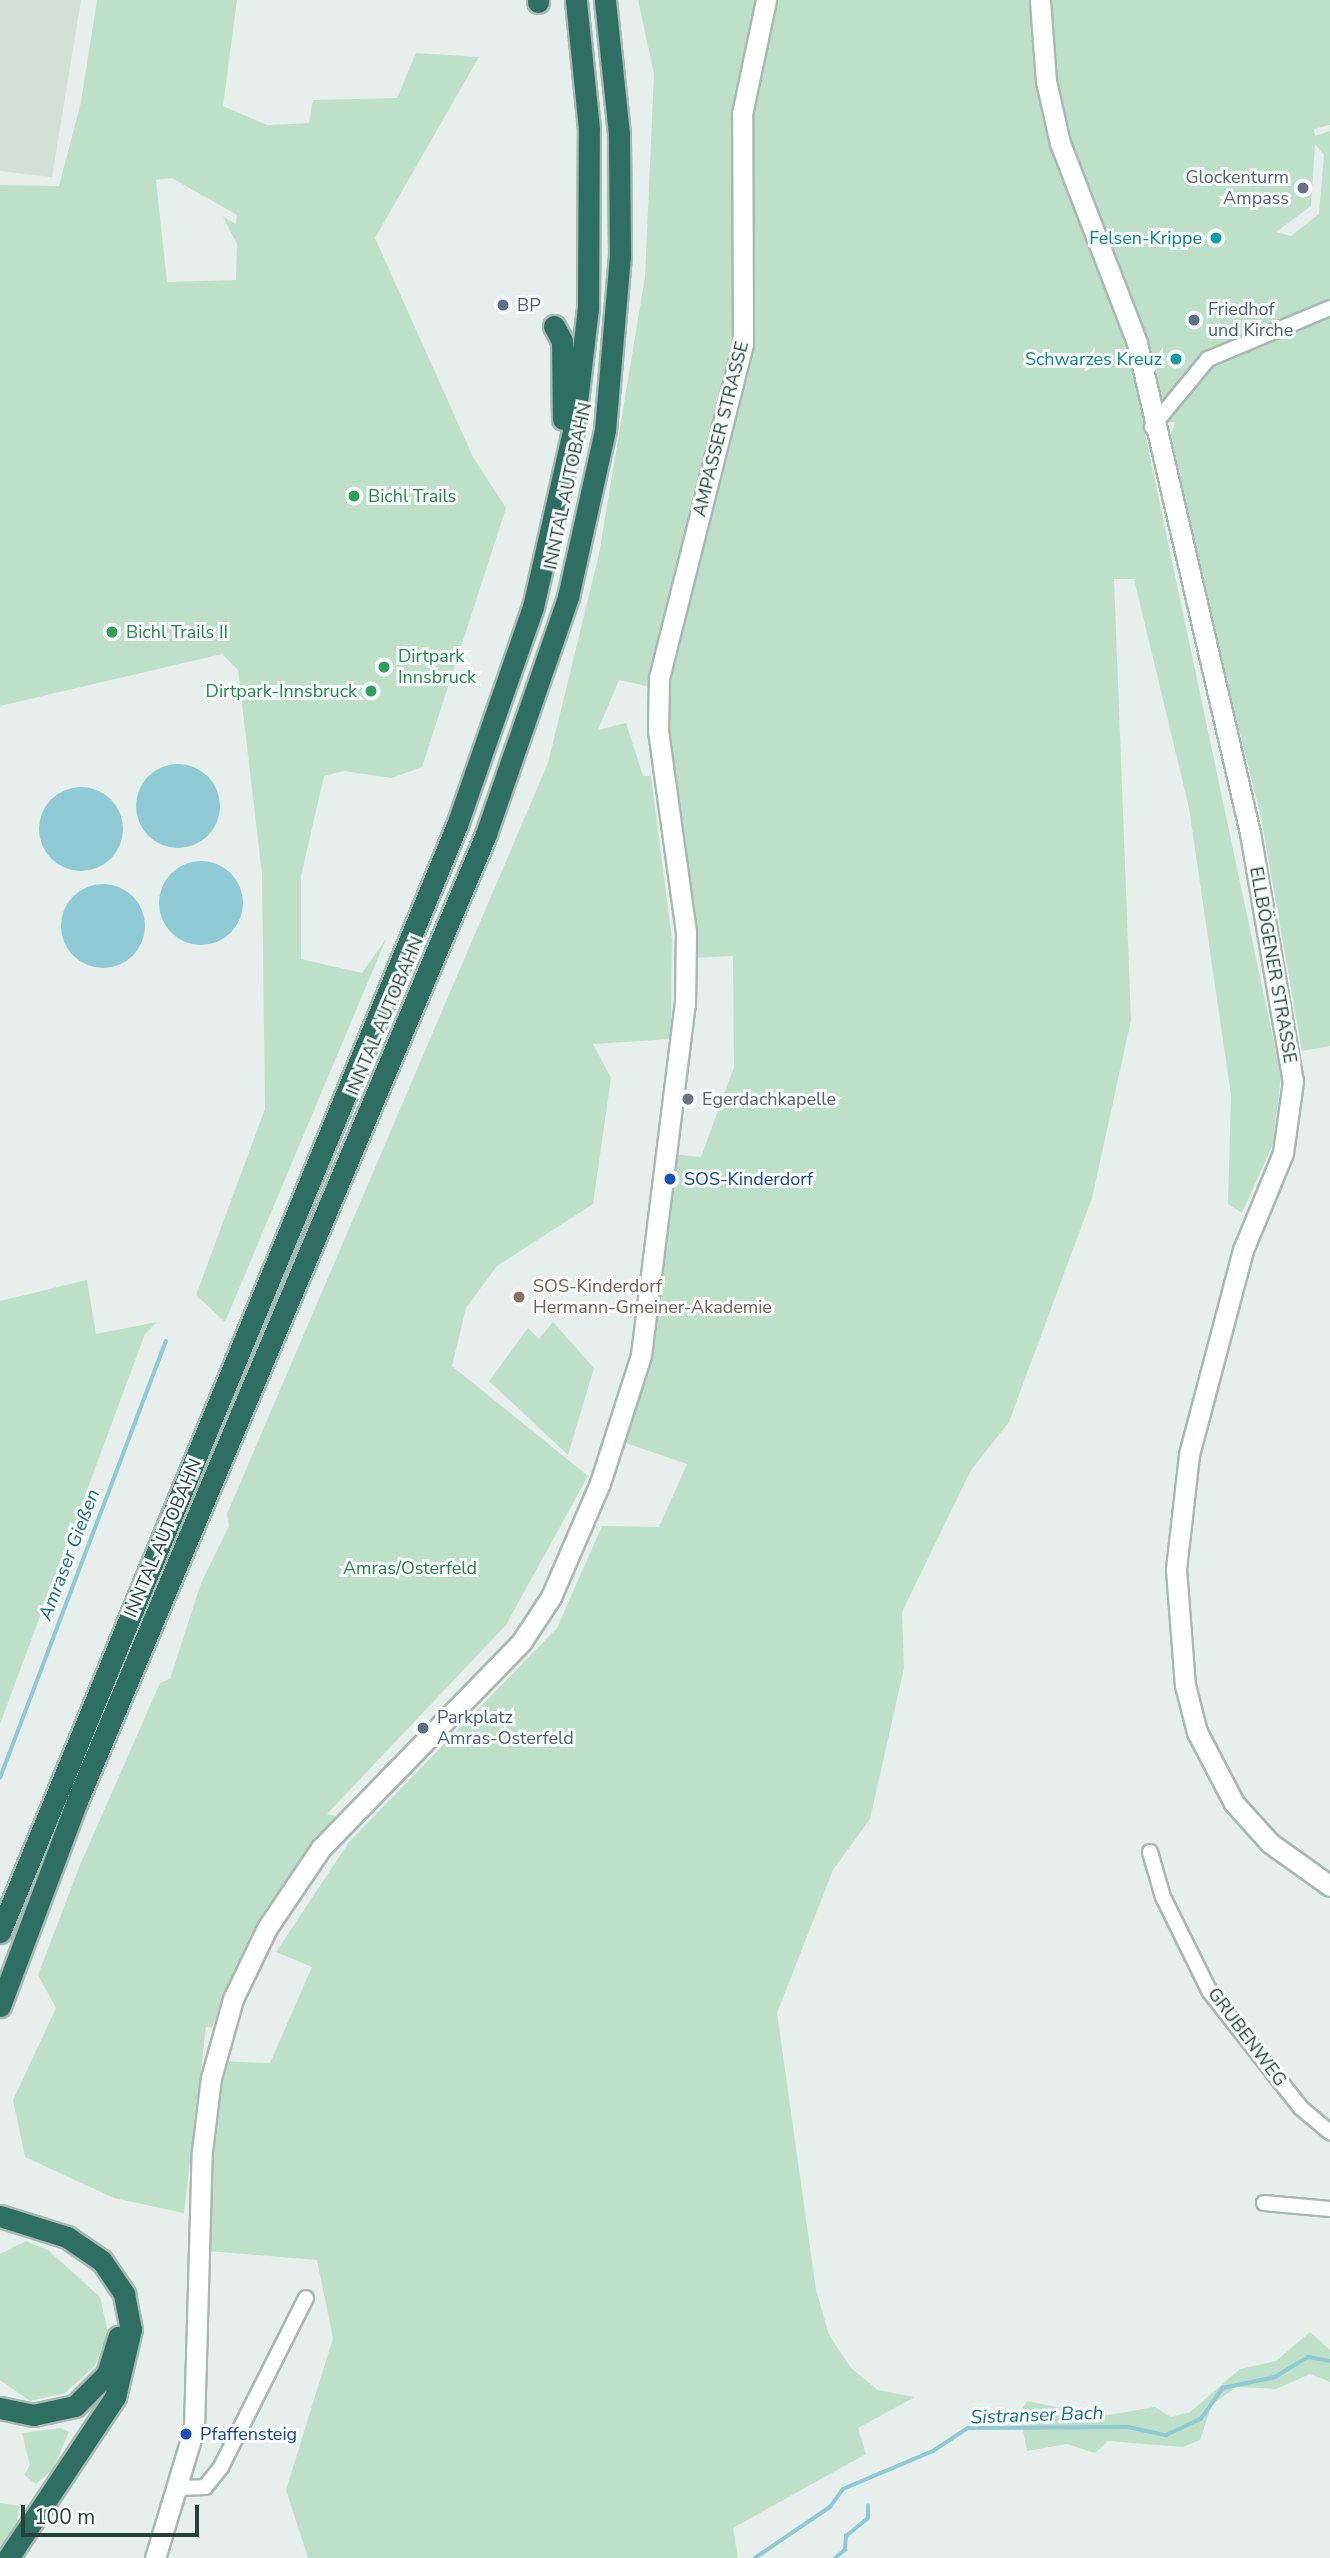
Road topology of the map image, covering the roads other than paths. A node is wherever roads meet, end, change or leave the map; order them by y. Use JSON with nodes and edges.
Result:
{"nodes":[{"id":1,"x":576,"y":0,"type":"edge"},
{"id":2,"x":605,"y":0,"type":"edge"},
{"id":3,"x":766,"y":0,"type":"edge"},
{"id":4,"x":1040,"y":0,"type":"edge"},
{"id":5,"x":1330,"y":308,"type":"edge"},
{"id":6,"x":554,"y":326,"type":"dead end"},
{"id":7,"x":1152,"y":428,"type":"junction"},
{"id":8,"x":568,"y":459,"type":"junction"},
{"id":9,"x":46,"y":1814,"type":"junction"},
{"id":10,"x":1150,"y":1852,"type":"dead end"},
{"id":11,"x":1330,"y":1886,"type":"edge"},
{"id":12,"x":0,"y":1889,"type":"edge"},
{"id":13,"x":0,"y":1932,"type":"edge"},
{"id":14,"x":0,"y":2006,"type":"edge"},
{"id":15,"x":1330,"y":2132,"type":"edge"},
{"id":16,"x":1264,"y":2203,"type":"dead end"},
{"id":17,"x":1330,"y":2209,"type":"edge"},
{"id":18,"x":0,"y":2217,"type":"edge"},
{"id":19,"x":0,"y":2228,"type":"edge"},
{"id":20,"x":306,"y":2298,"type":"dead end"},
{"id":21,"x":0,"y":2408,"type":"edge"},
{"id":22,"x":180,"y":2488,"type":"junction"},
{"id":23,"x":8,"y":2558,"type":"edge"},
{"id":24,"x":155,"y":2558,"type":"edge"}],
"edges":[{"from":1,"to":8,"type":"highway","name":"INNTAL AUTOBAHN"},
{"from":2,"to":14,"type":"highway","name":"INNTAL AUTOBAHN"},
{"from":3,"to":22,"type":"main road","name":"AMPASSER STRASSE"},
{"from":4,"to":7,"type":"main road","name":"ELLBÖGENER STRASSE"},
{"from":5,"to":7,"type":"street"},
{"from":6,"to":8,"type":"highway"},
{"from":7,"to":11,"type":"main road","name":"ELLBÖGENER STRASSE"},
{"from":8,"to":9,"type":"highway","name":"INNTAL AUTOBAHN"},
{"from":9,"to":12,"type":"highway"},
{"from":9,"to":13,"type":"highway","name":"INNTAL AUTOBAHN"},
{"from":10,"to":15,"type":"street","name":"GRUBENWEG"},
{"from":16,"to":17,"type":"street"},
{"from":18,"to":23,"type":"highway"},
{"from":19,"to":21,"type":"highway"},
{"from":20,"to":22,"type":"street"},
{"from":22,"to":24,"type":"main road","name":"AMPASSER STRASSE"}]}
